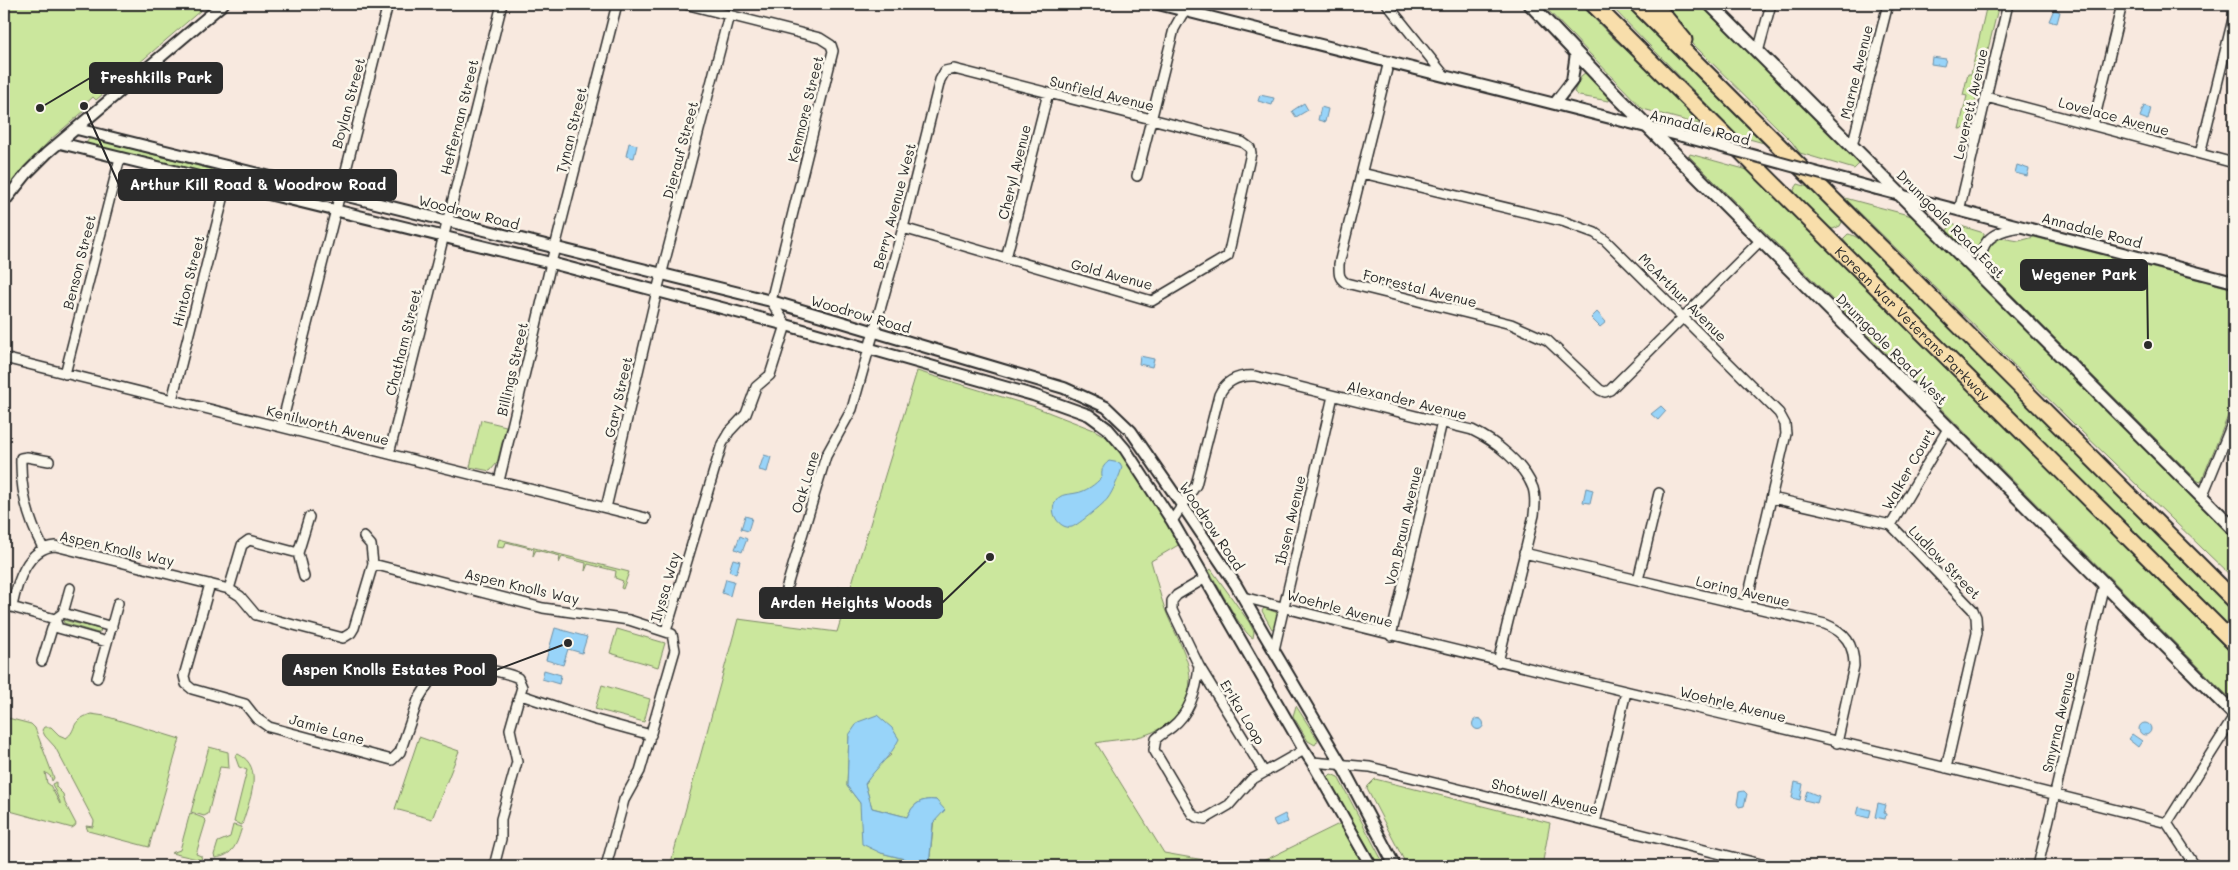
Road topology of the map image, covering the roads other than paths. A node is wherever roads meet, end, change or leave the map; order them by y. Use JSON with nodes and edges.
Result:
{"nodes":[{"id":1,"x":223,"y":4,"type":"edge"},
{"id":2,"x":388,"y":4,"type":"edge"},
{"id":3,"x":502,"y":4,"type":"edge"},
{"id":4,"x":617,"y":4,"type":"edge"},
{"id":5,"x":685,"y":4,"type":"edge"},
{"id":6,"x":1158,"y":4,"type":"edge"},
{"id":7,"x":1387,"y":4,"type":"edge"},
{"id":8,"x":1530,"y":4,"type":"edge"},
{"id":9,"x":1593,"y":4,"type":"edge"},
{"id":10,"x":1637,"y":4,"type":"edge"},
{"id":11,"x":1654,"y":4,"type":"edge"},
{"id":12,"x":1710,"y":4,"type":"edge"},
{"id":13,"x":1771,"y":4,"type":"edge"},
{"id":14,"x":1888,"y":4,"type":"edge"},
{"id":15,"x":2008,"y":4,"type":"edge"},
{"id":16,"x":2122,"y":4,"type":"edge"},
{"id":17,"x":1186,"y":7,"type":"edge"},
{"id":18,"x":729,"y":15,"type":"junction"},
{"id":19,"x":2234,"y":15,"type":"edge"},
{"id":20,"x":1758,"y":52,"type":"junction"},
{"id":21,"x":1576,"y":53,"type":"junction"},
{"id":22,"x":1389,"y":61,"type":"junction"},
{"id":23,"x":945,"y":71,"type":"joint"},
{"id":24,"x":1444,"y":74,"type":"junction"},
{"id":25,"x":1048,"y":93,"type":"junction"},
{"id":26,"x":1986,"y":97,"type":"junction"},
{"id":27,"x":1555,"y":103,"type":"junction"},
{"id":28,"x":1151,"y":120,"type":"junction"},
{"id":29,"x":2093,"y":125,"type":"junction"},
{"id":30,"x":1649,"y":127,"type":"junction"},
{"id":31,"x":77,"y":129,"type":"junction"},
{"id":32,"x":1765,"y":130,"type":"junction"},
{"id":33,"x":60,"y":143,"type":"junction"},
{"id":34,"x":1852,"y":146,"type":"junction"},
{"id":35,"x":1250,"y":148,"type":"joint"},
{"id":36,"x":2200,"y":154,"type":"junction"},
{"id":37,"x":120,"y":158,"type":"junction"},
{"id":38,"x":2234,"y":163,"type":"edge"},
{"id":39,"x":231,"y":168,"type":"junction"},
{"id":40,"x":1362,"y":173,"type":"junction"},
{"id":41,"x":1137,"y":176,"type":"dead end"},
{"id":42,"x":227,"y":185,"type":"junction"},
{"id":43,"x":339,"y":193,"type":"junction"},
{"id":44,"x":1901,"y":196,"type":"junction"},
{"id":45,"x":4,"y":202,"type":"edge"},
{"id":46,"x":335,"y":210,"type":"junction"},
{"id":47,"x":1958,"y":211,"type":"junction"},
{"id":48,"x":447,"y":221,"type":"junction"},
{"id":49,"x":2025,"y":227,"type":"junction"},
{"id":50,"x":903,"y":228,"type":"junction"},
{"id":51,"x":443,"y":237,"type":"junction"},
{"id":52,"x":1761,"y":240,"type":"junction"},
{"id":53,"x":555,"y":248,"type":"junction"},
{"id":54,"x":1006,"y":258,"type":"junction"},
{"id":55,"x":551,"y":263,"type":"junction"},
{"id":56,"x":661,"y":275,"type":"junction"},
{"id":57,"x":1985,"y":280,"type":"junction"},
{"id":58,"x":2234,"y":282,"type":"edge"},
{"id":59,"x":657,"y":291,"type":"junction"},
{"id":60,"x":771,"y":301,"type":"junction"},
{"id":61,"x":1684,"y":317,"type":"junction"},
{"id":62,"x":786,"y":325,"type":"junction"},
{"id":63,"x":874,"y":332,"type":"junction"},
{"id":64,"x":870,"y":349,"type":"junction"},
{"id":65,"x":4,"y":358,"type":"edge"},
{"id":66,"x":65,"y":374,"type":"junction"},
{"id":67,"x":1333,"y":396,"type":"junction"},
{"id":68,"x":172,"y":400,"type":"junction"},
{"id":69,"x":2234,"y":419,"type":"edge"},
{"id":70,"x":1442,"y":422,"type":"junction"},
{"id":71,"x":281,"y":427,"type":"junction"},
{"id":72,"x":1949,"y":427,"type":"junction"},
{"id":73,"x":389,"y":454,"type":"junction"},
{"id":74,"x":50,"y":461,"type":"dead end"},
{"id":75,"x":499,"y":481,"type":"junction"},
{"id":76,"x":1659,"y":493,"type":"dead end"},
{"id":77,"x":2202,"y":497,"type":"junction"},
{"id":78,"x":1772,"y":498,"type":"junction"},
{"id":79,"x":1182,"y":505,"type":"junction"},
{"id":80,"x":606,"y":508,"type":"junction"},
{"id":81,"x":309,"y":517,"type":"dead end"},
{"id":82,"x":646,"y":518,"type":"dead end"},
{"id":83,"x":1172,"y":521,"type":"junction"},
{"id":84,"x":1891,"y":525,"type":"junction"},
{"id":85,"x":2234,"y":530,"type":"edge"},
{"id":86,"x":364,"y":537,"type":"dead end"},
{"id":87,"x":43,"y":548,"type":"junction"},
{"id":88,"x":298,"y":553,"type":"junction"},
{"id":89,"x":1524,"y":553,"type":"junction"},
{"id":90,"x":373,"y":564,"type":"junction"},
{"id":91,"x":304,"y":577,"type":"dead end"},
{"id":92,"x":1204,"y":579,"type":"junction"},
{"id":93,"x":1638,"y":580,"type":"junction"},
{"id":94,"x":210,"y":584,"type":"junction"},
{"id":95,"x":2104,"y":584,"type":"junction"},
{"id":96,"x":70,"y":588,"type":"dead end"},
{"id":97,"x":229,"y":589,"type":"junction"},
{"id":98,"x":1243,"y":597,"type":"junction"},
{"id":99,"x":783,"y":599,"type":"dead end"},
{"id":100,"x":2234,"y":600,"type":"edge"},
{"id":101,"x":118,"y":603,"type":"dead end"},
{"id":102,"x":8,"y":605,"type":"edge"},
{"id":103,"x":1746,"y":606,"type":"junction"},
{"id":104,"x":1284,"y":607,"type":"junction"},
{"id":105,"x":63,"y":613,"type":"junction"},
{"id":106,"x":55,"y":619,"type":"junction"},
{"id":107,"x":112,"y":626,"type":"junction"},
{"id":108,"x":666,"y":631,"type":"junction"},
{"id":109,"x":1391,"y":636,"type":"junction"},
{"id":110,"x":107,"y":642,"type":"junction"},
{"id":111,"x":2234,"y":643,"type":"edge"},
{"id":112,"x":1274,"y":650,"type":"junction"},
{"id":113,"x":42,"y":661,"type":"dead end"},
{"id":114,"x":1498,"y":662,"type":"junction"},
{"id":115,"x":1199,"y":666,"type":"junction"},
{"id":116,"x":97,"y":678,"type":"dead end"},
{"id":117,"x":1626,"y":692,"type":"junction"},
{"id":118,"x":521,"y":695,"type":"junction"},
{"id":119,"x":2234,"y":716,"type":"edge"},
{"id":120,"x":651,"y":735,"type":"junction"},
{"id":121,"x":1837,"y":743,"type":"junction"},
{"id":122,"x":1304,"y":750,"type":"junction"},
{"id":123,"x":1312,"y":762,"type":"junction"},
{"id":124,"x":1341,"y":764,"type":"junction"},
{"id":125,"x":1946,"y":768,"type":"junction"},
{"id":126,"x":1264,"y":772,"type":"junction"},
{"id":127,"x":2055,"y":794,"type":"junction"},
{"id":128,"x":1596,"y":823,"type":"junction"},
{"id":129,"x":2167,"y":823,"type":"junction"},
{"id":130,"x":494,"y":866,"type":"edge"},
{"id":131,"x":606,"y":866,"type":"edge"},
{"id":132,"x":1371,"y":866,"type":"edge"},
{"id":133,"x":1395,"y":866,"type":"edge"},
{"id":134,"x":1769,"y":866,"type":"edge"},
{"id":135,"x":2038,"y":866,"type":"edge"},
{"id":136,"x":2195,"y":866,"type":"edge"}],
"edges":[{"from":1,"to":31,"type":"street"},
{"from":2,"to":43,"type":"street","name":"Boylan Street"},
{"from":3,"to":48,"type":"street","name":"Heffernan Street"},
{"from":4,"to":53,"type":"street","name":"Tynan Street"},
{"from":5,"to":18,"type":"street","name":"Kenmore Street"},
{"from":6,"to":17,"type":"street","name":"Annadale Road"},
{"from":7,"to":24,"type":"street"},
{"from":8,"to":21,"type":"main road","name":"Drumgoole Road West"},
{"from":9,"to":111,"type":"highway","name":"Korean War Veterans Parkway"},
{"from":10,"to":32,"type":"highway"},
{"from":11,"to":32,"type":"highway"},
{"from":12,"to":20,"type":"main road","name":"Drumgoole Road East"},
{"from":13,"to":20,"type":"street"},
{"from":14,"to":34,"type":"street","name":"Marne Avenue"},
{"from":15,"to":26,"type":"street","name":"Leverett Avenue"},
{"from":16,"to":29,"type":"street"},
{"from":17,"to":22,"type":"street","name":"Annadale Road"},
{"from":17,"to":28,"type":"street"},
{"from":18,"to":56,"type":"street","name":"Dierauf Street"},
{"from":18,"to":60,"type":"street","name":"Kenmore Street"},
{"from":19,"to":36,"type":"street"},
{"from":20,"to":34,"type":"main road","name":"Drumgoole Road East"},
{"from":21,"to":27,"type":"street"},
{"from":21,"to":30,"type":"main road","name":"Drumgoole Road West"},
{"from":22,"to":24,"type":"street","name":"Annadale Road"},
{"from":22,"to":40,"type":"street","name":"Forrestal Avenue"},
{"from":23,"to":25,"type":"street","name":"Sunfield Avenue"},
{"from":23,"to":50,"type":"street","name":"Berry Avenue West"},
{"from":24,"to":27,"type":"street","name":"Annadale Road"},
{"from":25,"to":28,"type":"street","name":"Sunfield Avenue"},
{"from":25,"to":54,"type":"street","name":"Cheryl Avenue"},
{"from":26,"to":29,"type":"street","name":"Lovelace Avenue"},
{"from":26,"to":47,"type":"street","name":"Leverett Avenue"},
{"from":27,"to":30,"type":"street","name":"Annadale Road"},
{"from":28,"to":35,"type":"street","name":"Sunfield Avenue"},
{"from":28,"to":41,"type":"street"},
{"from":29,"to":36,"type":"street","name":"Lovelace Avenue"},
{"from":30,"to":44,"type":"street","name":"Annadale Road","bridge":true},
{"from":30,"to":52,"type":"main road","name":"Drumgoole Road West"},
{"from":31,"to":33,"type":"street"},
{"from":31,"to":39,"type":"street","name":"Woodrow Road"},
{"from":32,"to":100,"type":"highway"},
{"from":33,"to":37,"type":"street"},
{"from":33,"to":45,"type":"street"},
{"from":34,"to":44,"type":"main road","name":"Drumgoole Road East"},
{"from":35,"to":54,"type":"street","name":"Gold Avenue"},
{"from":36,"to":38,"type":"street","name":"Lovelace Avenue"},
{"from":37,"to":42,"type":"street"},
{"from":37,"to":66,"type":"street","name":"Benson Street"},
{"from":39,"to":42,"type":"street","name":"Hinton Street"},
{"from":39,"to":43,"type":"street","name":"Woodrow Road"},
{"from":40,"to":61,"type":"street","name":"McArthur Avenue"},
{"from":40,"to":61,"type":"street","name":"Forrestal Avenue"},
{"from":42,"to":46,"type":"street"},
{"from":42,"to":68,"type":"street","name":"Hinton Street"},
{"from":43,"to":46,"type":"street","name":"Boylan Street"},
{"from":43,"to":48,"type":"street","name":"Woodrow Road"},
{"from":44,"to":47,"type":"street","name":"Annadale Road"},
{"from":44,"to":57,"type":"main road","name":"Drumgoole Road East"},
{"from":46,"to":51,"type":"street"},
{"from":46,"to":71,"type":"street"},
{"from":47,"to":49,"type":"street","name":"Annadale Road"},
{"from":48,"to":51,"type":"street","name":"Heffernan Street"},
{"from":48,"to":53,"type":"street","name":"Woodrow Road"},
{"from":49,"to":57,"type":"street"},
{"from":49,"to":58,"type":"street","name":"Annadale Road"},
{"from":50,"to":54,"type":"street","name":"Gold Avenue"},
{"from":50,"to":63,"type":"street","name":"Berry Avenue West"},
{"from":51,"to":55,"type":"street"},
{"from":51,"to":73,"type":"street","name":"Chatham Street"},
{"from":52,"to":61,"type":"street"},
{"from":52,"to":72,"type":"main road","name":"Drumgoole Road West"},
{"from":53,"to":55,"type":"street","name":"Tynan Street"},
{"from":53,"to":56,"type":"street","name":"Woodrow Road"},
{"from":55,"to":59,"type":"street"},
{"from":55,"to":75,"type":"street","name":"Billings Street"},
{"from":56,"to":59,"type":"street","name":"Dierauf Street"},
{"from":56,"to":60,"type":"street","name":"Woodrow Road"},
{"from":57,"to":77,"type":"main road","name":"Drumgoole Road East"},
{"from":59,"to":62,"type":"street"},
{"from":59,"to":80,"type":"street","name":"Gary Street"},
{"from":60,"to":62,"type":"street"},
{"from":60,"to":63,"type":"street","name":"Woodrow Road"},
{"from":61,"to":78,"type":"street","name":"McArthur Avenue"},
{"from":62,"to":64,"type":"street"},
{"from":62,"to":108,"type":"street","name":"Ilyssa Way"},
{"from":63,"to":64,"type":"street","name":"Berry Avenue West"},
{"from":63,"to":79,"type":"street","name":"Woodrow Road"},
{"from":64,"to":83,"type":"street"},
{"from":64,"to":99,"type":"street","name":"Oak Lane"},
{"from":65,"to":66,"type":"street","name":"Kenilworth Avenue"},
{"from":66,"to":68,"type":"street","name":"Kenilworth Avenue"},
{"from":67,"to":70,"type":"street","name":"Alexander Avenue"},
{"from":67,"to":79,"type":"street","name":"Alexander Avenue"},
{"from":67,"to":104,"type":"street","name":"Ibsen Avenue"},
{"from":68,"to":71,"type":"street","name":"Kenilworth Avenue"},
{"from":69,"to":77,"type":"street"},
{"from":70,"to":89,"type":"street","name":"Alexander Avenue"},
{"from":70,"to":109,"type":"street","name":"Von Braun Avenue"},
{"from":71,"to":73,"type":"street","name":"Kenilworth Avenue"},
{"from":72,"to":84,"type":"street","name":"Walker Court"},
{"from":72,"to":95,"type":"main road","name":"Drumgoole Road West"},
{"from":73,"to":75,"type":"street","name":"Kenilworth Avenue"},
{"from":74,"to":87,"type":"street"},
{"from":75,"to":80,"type":"street","name":"Kenilworth Avenue"},
{"from":76,"to":93,"type":"street"},
{"from":77,"to":85,"type":"main road","name":"Drumgoole Road East"},
{"from":78,"to":84,"type":"street","name":"Ludlow Street"},
{"from":78,"to":103,"type":"street","name":"McArthur Avenue"},
{"from":79,"to":83,"type":"street","name":"Alexander Avenue"},
{"from":79,"to":98,"type":"street","name":"Woodrow Road"},
{"from":80,"to":82,"type":"street","name":"Kenilworth Avenue"},
{"from":81,"to":88,"type":"street"},
{"from":83,"to":92,"type":"street"},
{"from":84,"to":125,"type":"street","name":"Ludlow Street"},
{"from":86,"to":90,"type":"street"},
{"from":87,"to":94,"type":"street","name":"Aspen Knolls Way"},
{"from":87,"to":102,"type":"street","name":"Aspen Knolls Way"},
{"from":88,"to":91,"type":"street"},
{"from":88,"to":97,"type":"street"},
{"from":89,"to":93,"type":"street","name":"Loring Avenue"},
{"from":89,"to":114,"type":"street","name":"Alexander Avenue"},
{"from":90,"to":97,"type":"street","name":"Aspen Knolls Way"},
{"from":90,"to":108,"type":"street","name":"Aspen Knolls Way"},
{"from":92,"to":115,"type":"street","name":"Erika Loop"},
{"from":92,"to":122,"type":"street"},
{"from":93,"to":103,"type":"street","name":"Loring Avenue"},
{"from":94,"to":97,"type":"street","name":"Aspen Knolls Way"},
{"from":94,"to":118,"type":"street","name":"Jamie Lane"},
{"from":95,"to":119,"type":"main road","name":"Drumgoole Road West"},
{"from":95,"to":127,"type":"street","name":"Smyrna Avenue"},
{"from":96,"to":105,"type":"street"},
{"from":98,"to":104,"type":"street","name":"Woehrle Avenue"},
{"from":98,"to":112,"type":"street","name":"Woodrow Road"},
{"from":101,"to":107,"type":"street"},
{"from":102,"to":106,"type":"street"},
{"from":103,"to":121,"type":"street","name":"Loring Avenue"},
{"from":104,"to":109,"type":"street","name":"Woehrle Avenue"},
{"from":104,"to":112,"type":"street","name":"Ibsen Avenue"},
{"from":105,"to":106,"type":"street"},
{"from":105,"to":107,"type":"street"},
{"from":106,"to":110,"type":"street"},
{"from":106,"to":113,"type":"street"},
{"from":107,"to":110,"type":"street"},
{"from":108,"to":120,"type":"street","name":"Ilyssa Way"},
{"from":109,"to":114,"type":"street","name":"Woehrle Avenue"},
{"from":110,"to":116,"type":"street"},
{"from":112,"to":124,"type":"street","name":"Woodrow Road"},
{"from":114,"to":117,"type":"street","name":"Woehrle Avenue"},
{"from":115,"to":126,"type":"street","name":"Erika Loop"},
{"from":115,"to":126,"type":"street","name":"Erika Loop"},
{"from":117,"to":121,"type":"street","name":"Woehrle Avenue"},
{"from":117,"to":128,"type":"street"},
{"from":118,"to":120,"type":"street"},
{"from":118,"to":130,"type":"street"},
{"from":119,"to":129,"type":"street"},
{"from":120,"to":131,"type":"street","name":"Ilyssa Way"},
{"from":121,"to":125,"type":"street","name":"Woehrle Avenue"},
{"from":122,"to":123,"type":"street"},
{"from":122,"to":126,"type":"street","name":"Erika Loop"},
{"from":123,"to":124,"type":"street","name":"Shotwell Avenue"},
{"from":123,"to":132,"type":"street"},
{"from":124,"to":128,"type":"street","name":"Shotwell Avenue"},
{"from":124,"to":133,"type":"street","name":"Woodrow Road"},
{"from":125,"to":127,"type":"street","name":"Woehrle Avenue"},
{"from":127,"to":129,"type":"street","name":"Woehrle Avenue"},
{"from":127,"to":135,"type":"street","name":"Smyrna Avenue"},
{"from":128,"to":134,"type":"street","name":"Shotwell Avenue"},
{"from":129,"to":136,"type":"street"}]}
